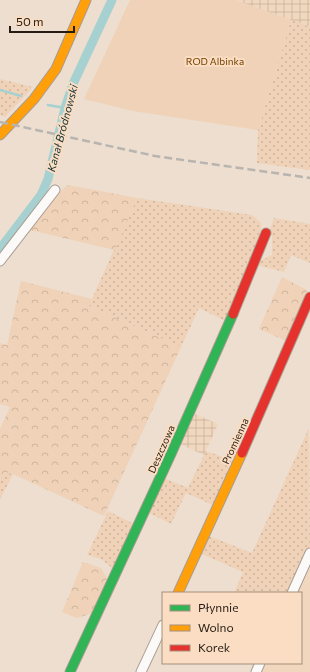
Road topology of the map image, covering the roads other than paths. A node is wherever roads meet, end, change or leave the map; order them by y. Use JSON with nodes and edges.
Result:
{"nodes":[{"id":1,"x":86,"y":0,"type":"edge"},
{"id":2,"x":0,"y":135,"type":"edge"},
{"id":3,"x":55,"y":190,"type":"dead end"},
{"id":4,"x":266,"y":233,"type":"dead end"},
{"id":5,"x":0,"y":261,"type":"edge"},
{"id":6,"x":310,"y":298,"type":"edge"},
{"id":7,"x":310,"y":553,"type":"edge"},
{"id":8,"x":178,"y":592,"type":"edge"},
{"id":9,"x":292,"y":592,"type":"edge"},
{"id":10,"x":162,"y":627,"type":"edge"},
{"id":11,"x":70,"y":672,"type":"edge"},
{"id":12,"x":141,"y":672,"type":"edge"}],
"edges":[{"from":1,"to":2,"type":"street"},
{"from":3,"to":5,"type":"street"},
{"from":4,"to":11,"type":"street","name":"Deszczowa"},
{"from":6,"to":8,"type":"street","name":"Promienna"},
{"from":7,"to":9,"type":"street"},
{"from":10,"to":12,"type":"street"}]}
